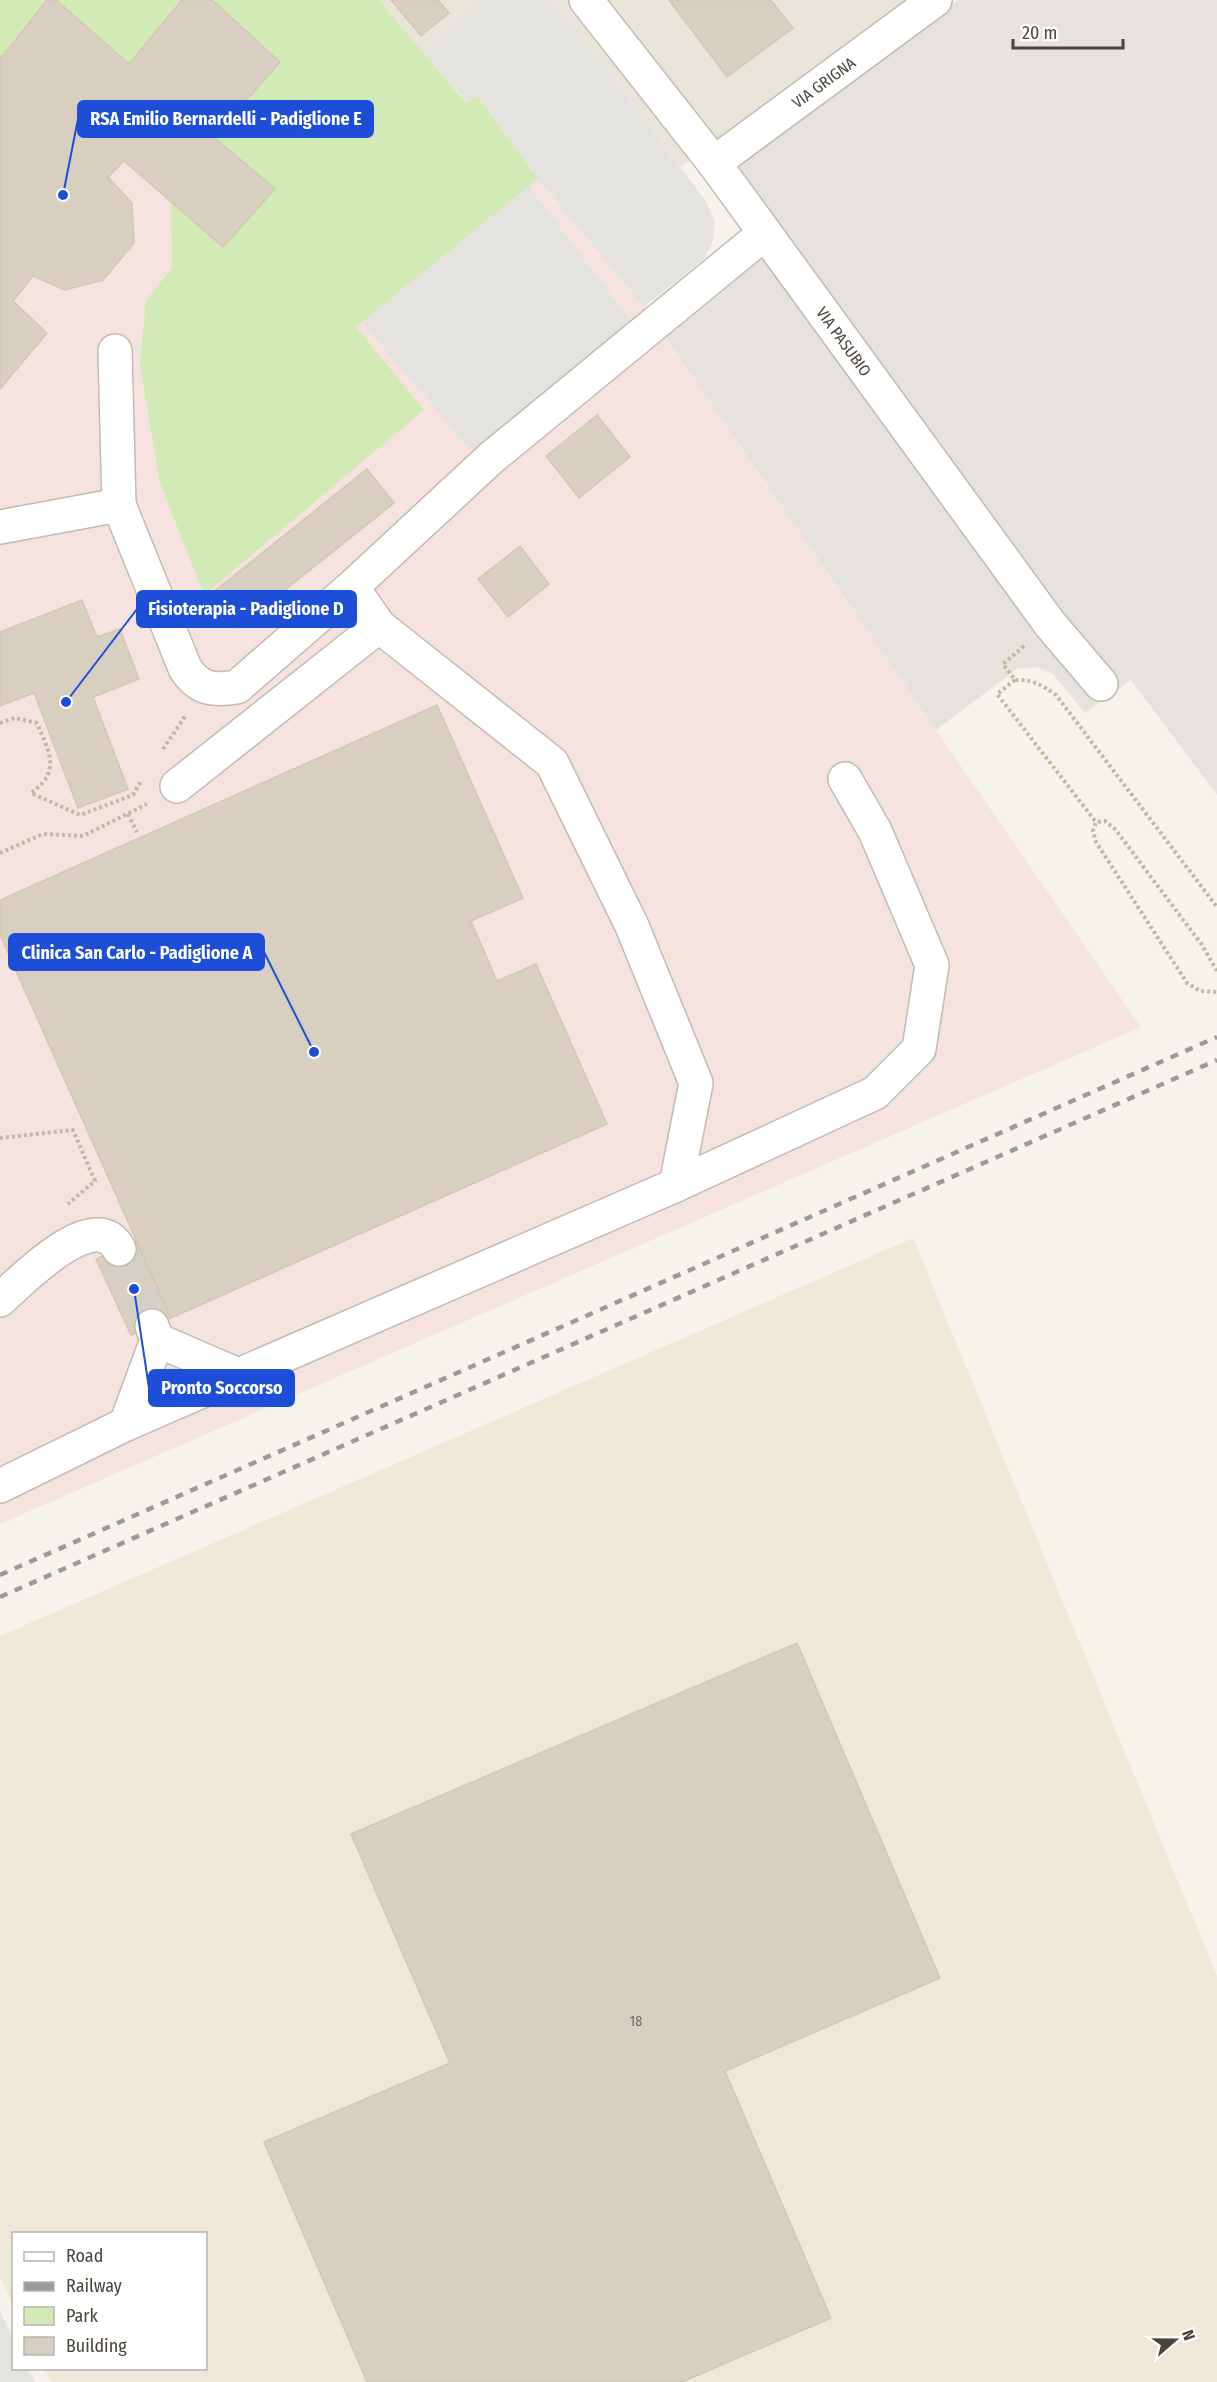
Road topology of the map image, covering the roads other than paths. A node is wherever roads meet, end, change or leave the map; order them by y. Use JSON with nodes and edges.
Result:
{"nodes":[{"id":1,"x":586,"y":0,"type":"edge"},
{"id":2,"x":935,"y":0,"type":"edge"},
{"id":3,"x":714,"y":163,"type":"junction"},
{"id":4,"x":765,"y":233,"type":"junction"},
{"id":5,"x":115,"y":351,"type":"dead end"},
{"id":6,"x":118,"y":505,"type":"junction"},
{"id":7,"x":0,"y":527,"type":"edge"},
{"id":8,"x":352,"y":587,"type":"junction"},
{"id":9,"x":379,"y":626,"type":"junction"},
{"id":10,"x":1101,"y":684,"type":"dead end"},
{"id":11,"x":845,"y":779,"type":"dead end"},
{"id":12,"x":177,"y":786,"type":"road end"},
{"id":13,"x":676,"y":1185,"type":"junction"},
{"id":14,"x":118,"y":1249,"type":"tunnel mouth"},
{"id":15,"x":0,"y":1300,"type":"edge"},
{"id":16,"x":238,"y":1375,"type":"junction"},
{"id":17,"x":126,"y":1424,"type":"junction"},
{"id":18,"x":0,"y":1486,"type":"edge"}],
"edges":[{"from":1,"to":3,"type":"street","name":"VIA PASUBIO"},
{"from":2,"to":3,"type":"street","name":"VIA GRIGNA"},
{"from":3,"to":4,"type":"street","name":"VIA PASUBIO"},
{"from":4,"to":8,"type":"street"},
{"from":4,"to":10,"type":"street","name":"VIA PASUBIO"},
{"from":5,"to":6,"type":"street"},
{"from":6,"to":7,"type":"street"},
{"from":6,"to":8,"type":"street"},
{"from":8,"to":9,"type":"street"},
{"from":9,"to":12,"type":"street"},
{"from":9,"to":13,"type":"street"},
{"from":11,"to":13,"type":"street"},
{"from":13,"to":16,"type":"street"},
{"from":14,"to":15,"type":"street"},
{"from":16,"to":17,"type":"street"},
{"from":16,"to":17,"type":"street"},
{"from":17,"to":18,"type":"street"}]}
